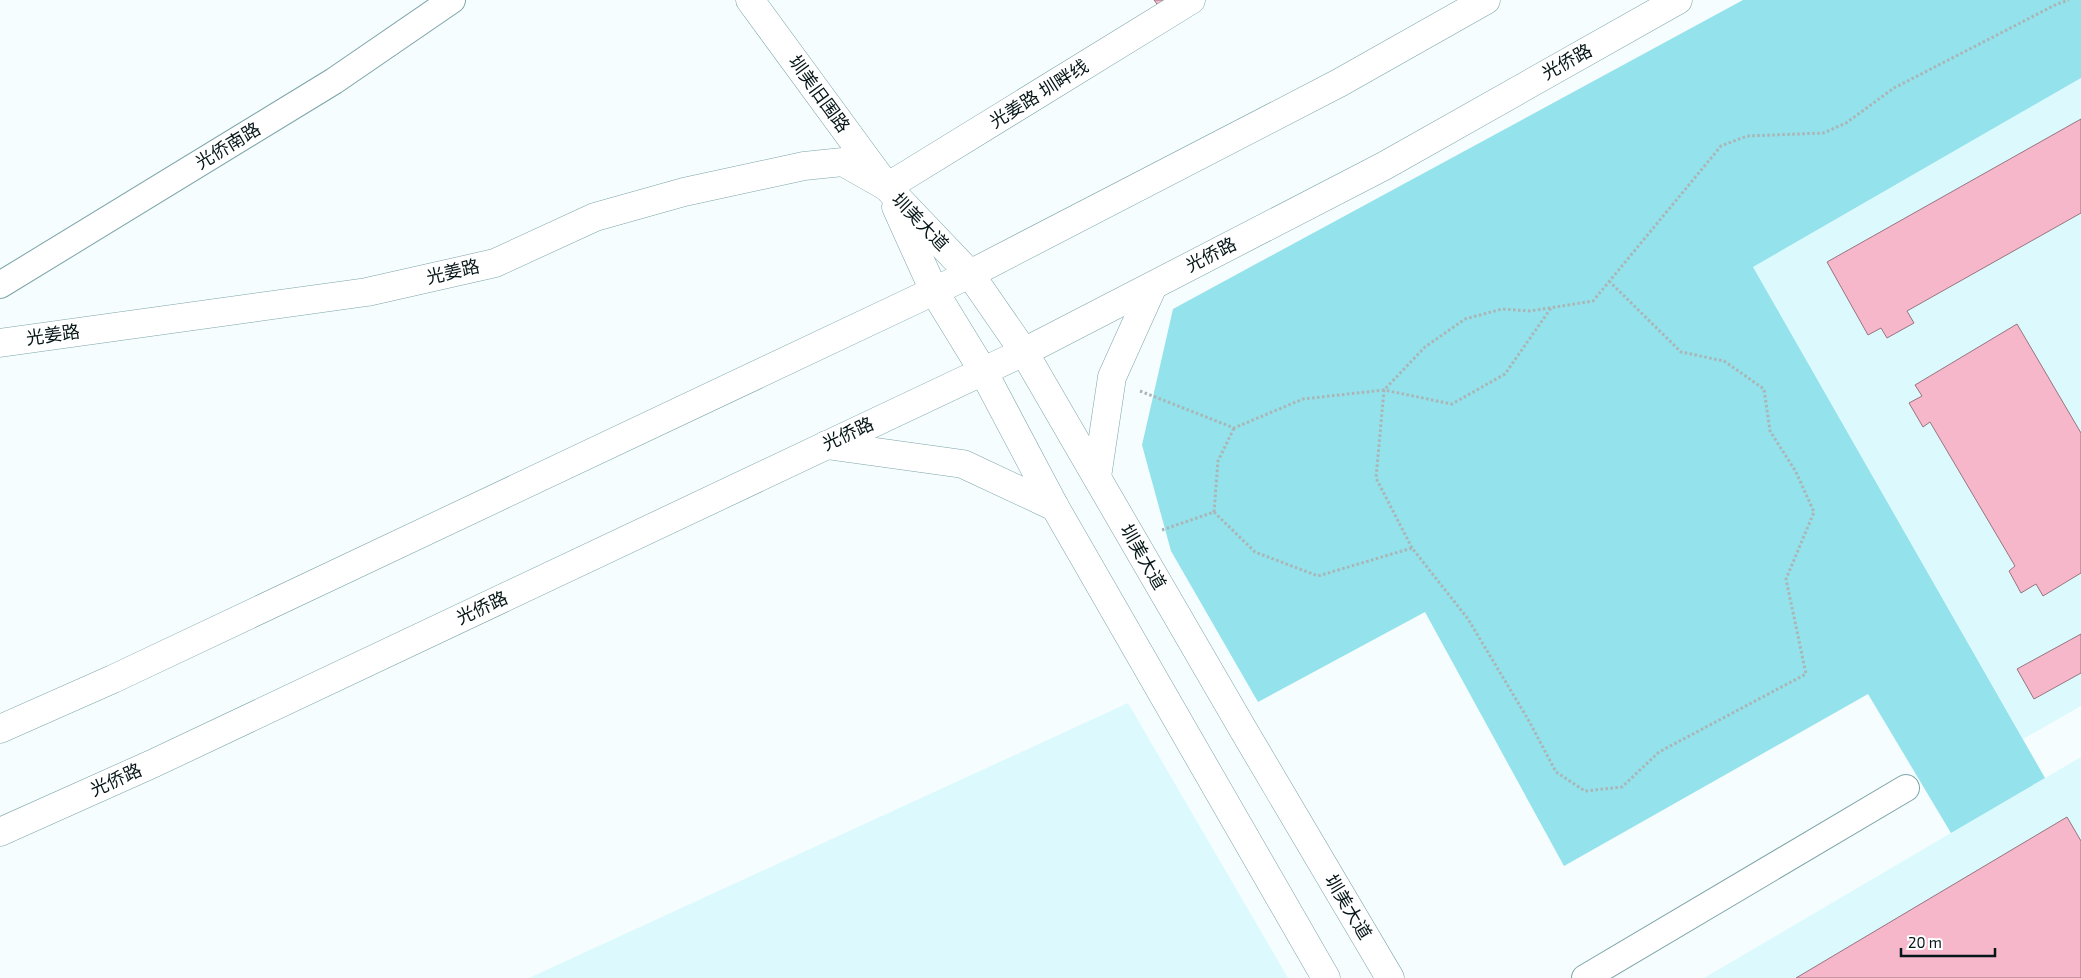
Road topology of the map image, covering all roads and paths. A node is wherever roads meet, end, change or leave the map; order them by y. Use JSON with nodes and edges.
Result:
{"nodes":[{"id":1,"x":452,"y":0,"type":"edge"},
{"id":2,"x":750,"y":0,"type":"edge"},
{"id":3,"x":1191,"y":0,"type":"edge"},
{"id":4,"x":1486,"y":0,"type":"edge"},
{"id":5,"x":1678,"y":0,"type":"edge"},
{"id":6,"x":2069,"y":0,"type":"edge"},
{"id":7,"x":887,"y":187,"type":"junction"},
{"id":8,"x":970,"y":274,"type":"junction"},
{"id":9,"x":1610,"y":282,"type":"junction"},
{"id":10,"x":0,"y":285,"type":"edge"},
{"id":11,"x":1153,"y":286,"type":"junction"},
{"id":12,"x":934,"y":291,"type":"junction"},
{"id":13,"x":1551,"y":307,"type":"junction"},
{"id":14,"x":0,"y":343,"type":"edge"},
{"id":15,"x":1024,"y":352,"type":"junction"},
{"id":16,"x":983,"y":371,"type":"junction"},
{"id":17,"x":1112,"y":380,"type":"junction"},
{"id":18,"x":1384,"y":390,"type":"junction"},
{"id":19,"x":1234,"y":428,"type":"junction"},
{"id":20,"x":826,"y":445,"type":"junction"},
{"id":21,"x":1097,"y":477,"type":"junction"},
{"id":22,"x":1055,"y":507,"type":"junction"},
{"id":23,"x":1214,"y":512,"type":"junction"},
{"id":24,"x":1134,"y":541,"type":"junction"},
{"id":25,"x":1412,"y":548,"type":"junction"},
{"id":26,"x":0,"y":729,"type":"edge"},
{"id":27,"x":1906,"y":788,"type":"dead end"},
{"id":28,"x":0,"y":832,"type":"edge"},
{"id":29,"x":1326,"y":978,"type":"edge"},
{"id":30,"x":1390,"y":978,"type":"edge"},
{"id":31,"x":1585,"y":978,"type":"edge"}],
"edges":[{"from":1,"to":10,"type":"street","name":"光侨南路"},
{"from":2,"to":7,"type":"main road","name":"圳美旧围路"},
{"from":3,"to":7,"type":"main road","name":"光姜路 圳畔线"},
{"from":4,"to":8,"type":"main road"},
{"from":5,"to":11,"type":"main road","name":"光侨路"},
{"from":6,"to":9,"type":"path"},
{"from":7,"to":8,"type":"main road","name":"圳美大道"},
{"from":7,"to":12,"type":"main road","name":"圳美大道"},
{"from":7,"to":14,"type":"main road","name":"光姜路"},
{"from":8,"to":12,"type":"main road"},
{"from":8,"to":15,"type":"main road","name":"圳美大道"},
{"from":9,"to":13,"type":"path"},
{"from":9,"to":25,"type":"path"},
{"from":11,"to":15,"type":"main road","name":"光侨路"},
{"from":11,"to":17,"type":"main road"},
{"from":12,"to":16,"type":"main road","name":"圳美大道"},
{"from":12,"to":26,"type":"main road"},
{"from":13,"to":18,"type":"path"},
{"from":13,"to":18,"type":"path"},
{"from":15,"to":16,"type":"main road","name":"光侨路"},
{"from":15,"to":21,"type":"main road","name":"圳美大道"},
{"from":16,"to":20,"type":"main road","name":"光侨路"},
{"from":16,"to":22,"type":"main road","name":"圳美大道"},
{"from":17,"to":19,"type":"path"},
{"from":17,"to":21,"type":"main road"},
{"from":18,"to":19,"type":"path"},
{"from":18,"to":25,"type":"path"},
{"from":19,"to":23,"type":"path"},
{"from":20,"to":22,"type":"main road"},
{"from":20,"to":28,"type":"main road","name":"光侨路"},
{"from":21,"to":24,"type":"main road","name":"圳美大道"},
{"from":22,"to":29,"type":"main road","name":"圳美大道"},
{"from":23,"to":24,"type":"path"},
{"from":23,"to":25,"type":"path"},
{"from":24,"to":30,"type":"main road","name":"圳美大道"},
{"from":27,"to":31,"type":"street"}]}
